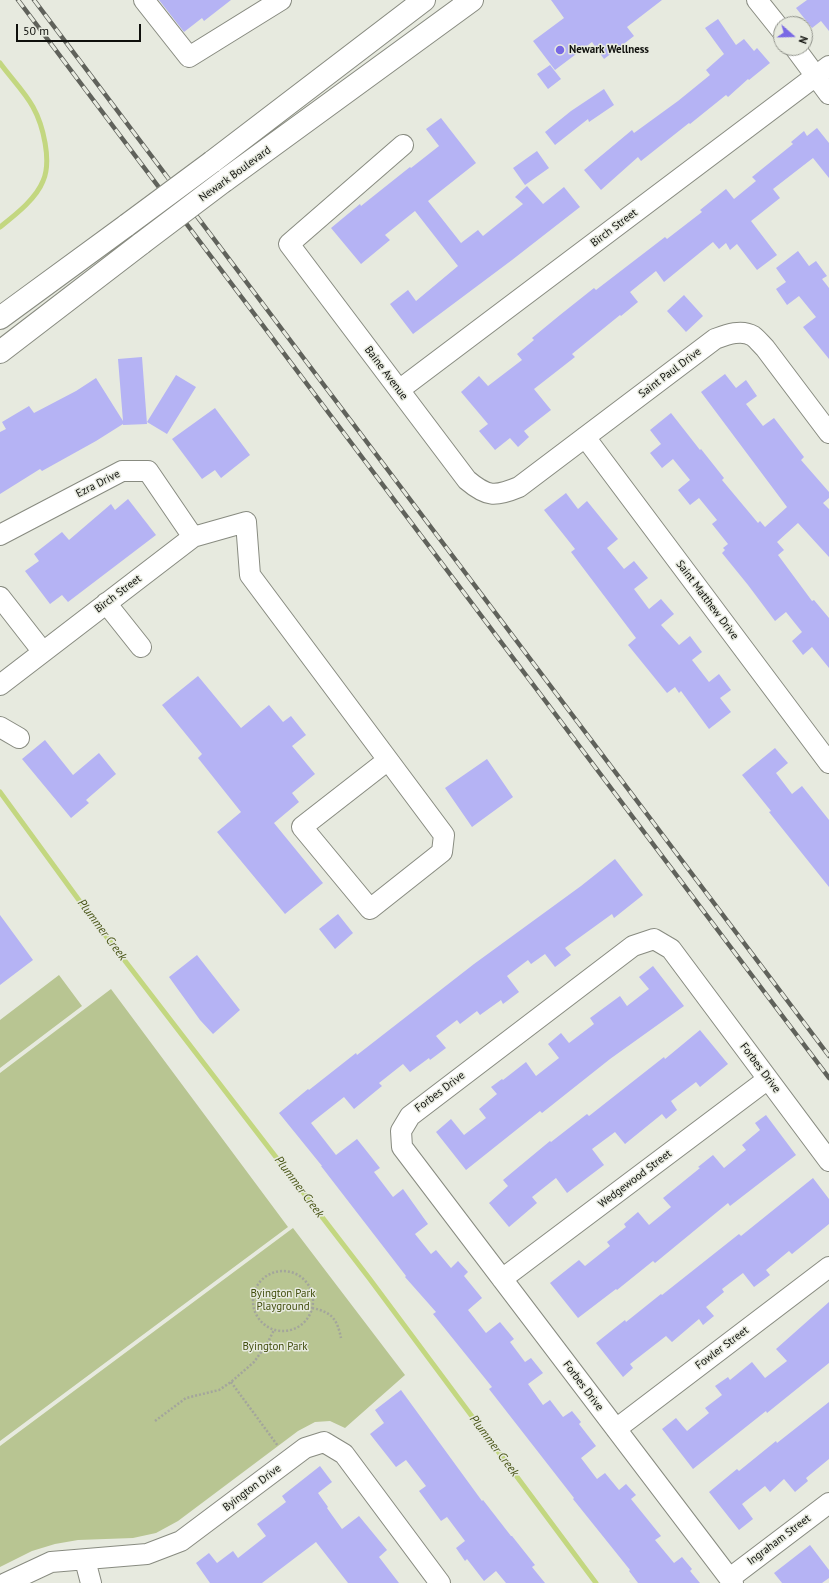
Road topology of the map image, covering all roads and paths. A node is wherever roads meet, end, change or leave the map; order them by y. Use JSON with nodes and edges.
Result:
{"nodes":[{"id":1,"x":144,"y":0,"type":"edge"},
{"id":2,"x":281,"y":0,"type":"edge"},
{"id":3,"x":424,"y":0,"type":"edge"},
{"id":4,"x":472,"y":0,"type":"edge"},
{"id":5,"x":758,"y":0,"type":"edge"},
{"id":6,"x":773,"y":20,"type":"edge"},
{"id":7,"x":804,"y":56,"type":"edge"},
{"id":8,"x":822,"y":71,"type":"edge"},
{"id":9,"x":829,"y":94,"type":"edge"},
{"id":10,"x":403,"y":145,"type":"dead end"},
{"id":11,"x":0,"y":318,"type":"edge"},
{"id":12,"x":0,"y":352,"type":"edge"},
{"id":13,"x":399,"y":390,"type":"junction"},
{"id":14,"x":829,"y":433,"type":"edge"},
{"id":15,"x":585,"y":437,"type":"junction"},
{"id":16,"x":490,"y":494,"type":"joint"},
{"id":17,"x":0,"y":535,"type":"edge"},
{"id":18,"x":193,"y":537,"type":"junction"},
{"id":19,"x":0,"y":597,"type":"edge"},
{"id":20,"x":106,"y":603,"type":"junction"},
{"id":21,"x":141,"y":646,"type":"dead end"},
{"id":22,"x":43,"y":652,"type":"junction"},
{"id":23,"x":0,"y":685,"type":"edge"},
{"id":24,"x":0,"y":727,"type":"edge"},
{"id":25,"x":19,"y":738,"type":"dead end"},
{"id":26,"x":388,"y":760,"type":"junction"},
{"id":27,"x":829,"y":763,"type":"edge"},
{"id":28,"x":768,"y":1079,"type":"junction"},
{"id":29,"x":829,"y":1161,"type":"edge"},
{"id":30,"x":829,"y":1267,"type":"edge"},
{"id":31,"x":502,"y":1279,"type":"junction"},
{"id":32,"x":312,"y":1308,"type":"junction"},
{"id":33,"x":274,"y":1330,"type":"junction"},
{"id":34,"x":341,"y":1338,"type":"dead end"},
{"id":35,"x":231,"y":1382,"type":"junction"},
{"id":36,"x":155,"y":1421,"type":"dead end"},
{"id":37,"x":616,"y":1428,"type":"junction"},
{"id":38,"x":289,"y":1460,"type":"junction"},
{"id":39,"x":829,"y":1503,"type":"edge"},
{"id":40,"x":85,"y":1560,"type":"junction"},
{"id":41,"x":731,"y":1580,"type":"edge"},
{"id":42,"x":6,"y":1583,"type":"edge"},
{"id":43,"x":91,"y":1583,"type":"edge"},
{"id":44,"x":440,"y":1583,"type":"edge"}],
"edges":[{"from":1,"to":2,"type":"street"},
{"from":3,"to":11,"type":"main road","name":"Newark Boulevard","bridge":true},
{"from":4,"to":12,"type":"main road","name":"Newark Boulevard","bridge":true},
{"from":5,"to":6,"type":"street"},
{"from":7,"to":8,"type":"street"},
{"from":8,"to":9,"type":"street"},
{"from":8,"to":13,"type":"street","name":"Birch Street"},
{"from":10,"to":13,"type":"street","name":"Baine Avenue"},
{"from":13,"to":16,"type":"street","name":"Baine Avenue"},
{"from":14,"to":15,"type":"street","name":"Saint Paul Drive"},
{"from":15,"to":16,"type":"street","name":"Saint Paul Drive"},
{"from":15,"to":27,"type":"street","name":"Saint Matthew Drive"},
{"from":17,"to":18,"type":"street","name":"Ezra Drive"},
{"from":18,"to":20,"type":"street","name":"Birch Street"},
{"from":18,"to":26,"type":"street","name":"Birch Street"},
{"from":19,"to":22,"type":"street"},
{"from":20,"to":21,"type":"street"},
{"from":20,"to":22,"type":"street","name":"Birch Street"},
{"from":22,"to":23,"type":"street","name":"Birch Street"},
{"from":24,"to":25,"type":"street"},
{"from":26,"to":26,"type":"street"},
{"from":28,"to":29,"type":"street","name":"Forbes Drive"},
{"from":28,"to":31,"type":"street","name":"Wedgewood Street"},
{"from":28,"to":31,"type":"street","name":"Forbes Drive"},
{"from":30,"to":37,"type":"street","name":"Fowler Street"},
{"from":31,"to":37,"type":"street","name":"Forbes Drive"},
{"from":32,"to":33,"type":"path"},
{"from":32,"to":33,"type":"path"},
{"from":32,"to":34,"type":"path"},
{"from":33,"to":35,"type":"path"},
{"from":35,"to":36,"type":"path"},
{"from":35,"to":38,"type":"path"},
{"from":37,"to":41,"type":"street","name":"Forbes Drive"},
{"from":38,"to":40,"type":"street","name":"Byington Drive"},
{"from":38,"to":44,"type":"street","name":"Byington Drive"},
{"from":39,"to":41,"type":"street","name":"Ingraham Street"},
{"from":40,"to":42,"type":"street","name":"Byington Drive"},
{"from":40,"to":43,"type":"street"}]}
